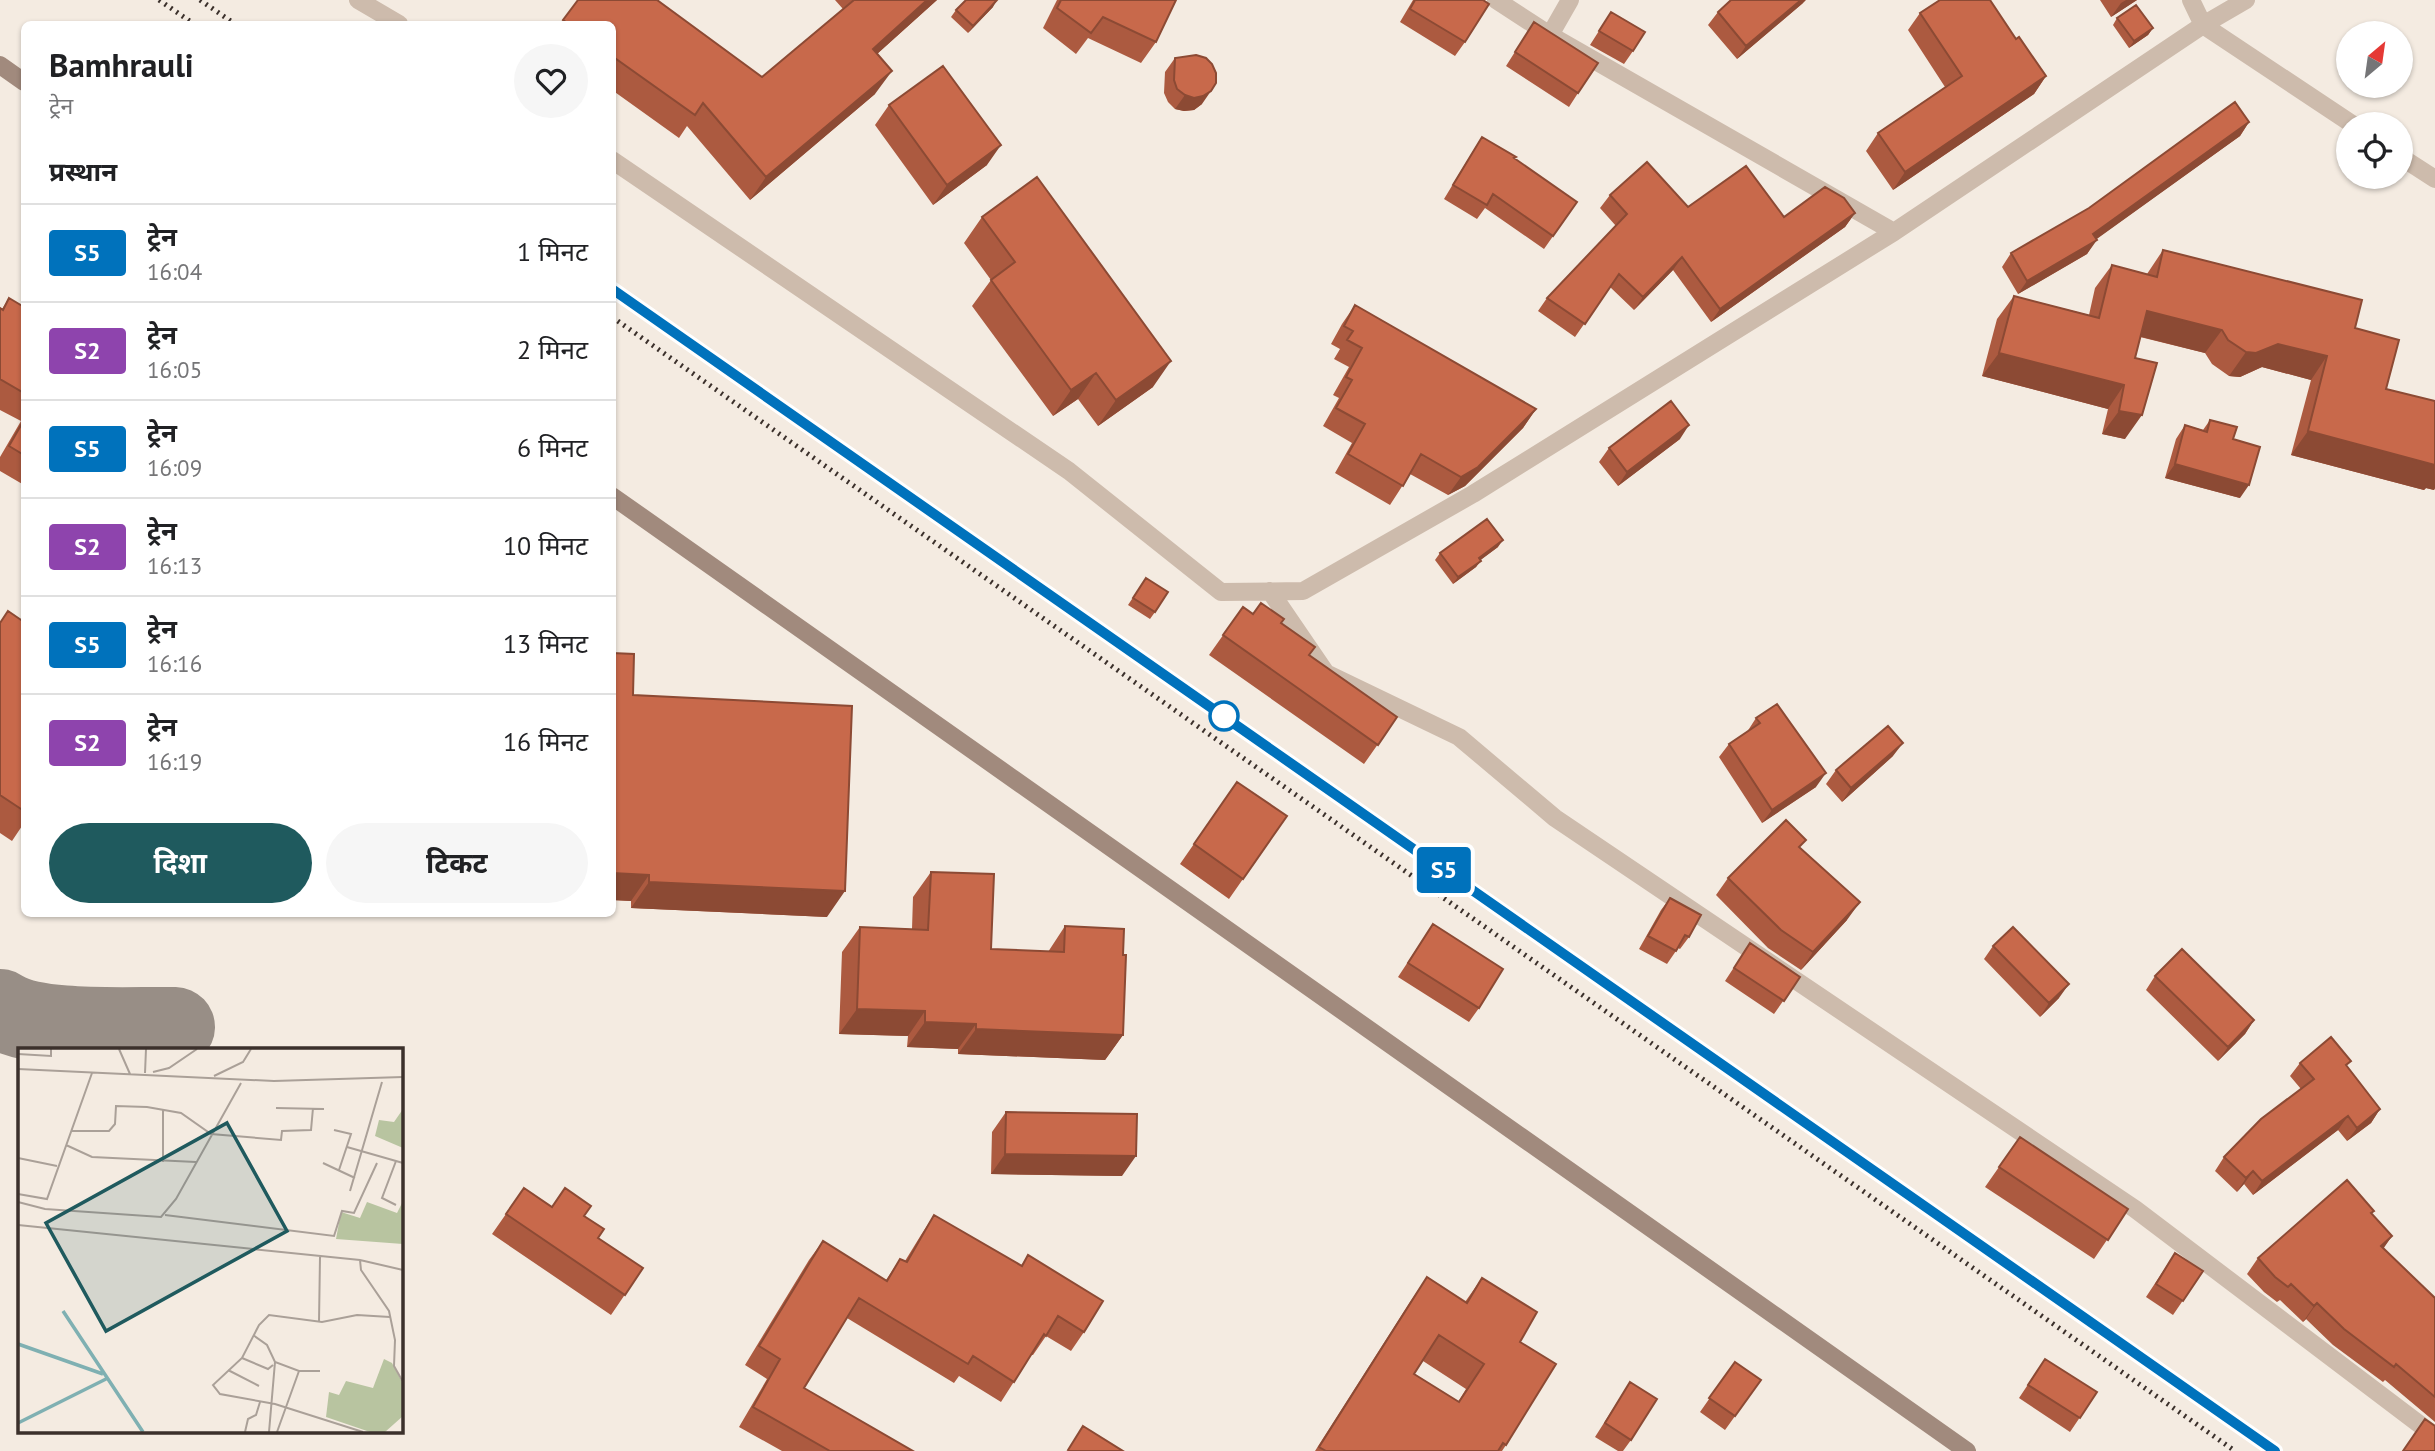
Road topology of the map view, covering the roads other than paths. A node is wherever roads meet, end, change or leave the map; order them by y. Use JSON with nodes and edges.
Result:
{"nodes":[{"id":1,"x":358,"y":0,"type":"edge"},
{"id":2,"x":1496,"y":0,"type":"edge"},
{"id":3,"x":1570,"y":0,"type":"edge"},
{"id":4,"x":2192,"y":0,"type":"edge"},
{"id":5,"x":2246,"y":0,"type":"edge"},
{"id":6,"x":394,"y":21,"type":"edge"},
{"id":7,"x":2203,"y":25,"type":"junction"},
{"id":8,"x":1550,"y":35,"type":"junction"},
{"id":9,"x":0,"y":65,"type":"edge"},
{"id":10,"x":21,"y":80,"type":"edge"},
{"id":11,"x":2336,"y":113,"type":"edge"},
{"id":12,"x":616,"y":163,"type":"edge"},
{"id":13,"x":2413,"y":165,"type":"edge"},
{"id":14,"x":2435,"y":179,"type":"edge"},
{"id":15,"x":1894,"y":232,"type":"junction"},
{"id":16,"x":616,"y":499,"type":"edge"},
{"id":17,"x":1270,"y":591,"type":"junction"},
{"id":18,"x":2435,"y":1436,"type":"edge"},
{"id":19,"x":1967,"y":1451,"type":"edge"}],
"edges":[{"from":1,"to":6,"type":"street"},
{"from":2,"to":8,"type":"street"},
{"from":3,"to":8,"type":"street"},
{"from":4,"to":7,"type":"street"},
{"from":5,"to":7,"type":"street"},
{"from":7,"to":11,"type":"street"},
{"from":7,"to":15,"type":"street"},
{"from":8,"to":15,"type":"street"},
{"from":9,"to":10,"type":"main road"},
{"from":12,"to":17,"type":"street"},
{"from":13,"to":14,"type":"street"},
{"from":15,"to":17,"type":"street"},
{"from":16,"to":19,"type":"main road"},
{"from":17,"to":18,"type":"street"}]}
